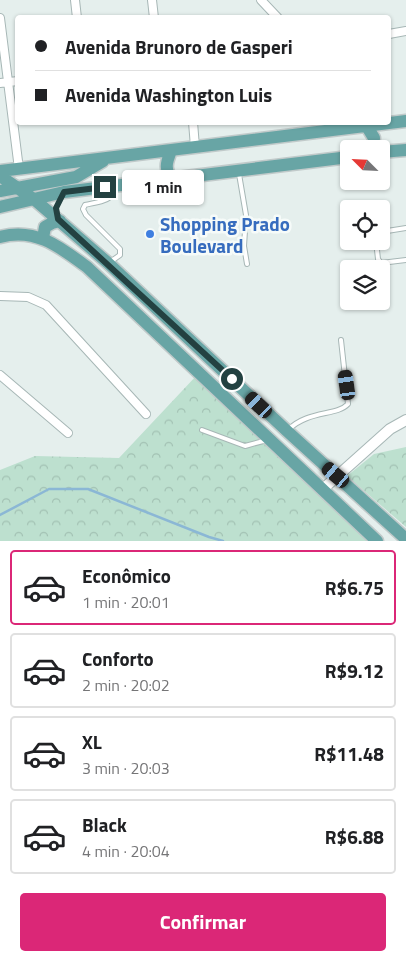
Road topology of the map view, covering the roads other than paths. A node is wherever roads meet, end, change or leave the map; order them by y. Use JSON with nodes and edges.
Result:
{"nodes":[{"id":1,"x":75,"y":0,"type":"edge"},
{"id":2,"x":152,"y":0,"type":"edge"},
{"id":3,"x":261,"y":0,"type":"edge"},
{"id":4,"x":77,"y":15,"type":"edge"},
{"id":5,"x":154,"y":15,"type":"edge"},
{"id":6,"x":275,"y":15,"type":"edge"},
{"id":7,"x":0,"y":18,"type":"edge"},
{"id":8,"x":406,"y":31,"type":"edge"},
{"id":9,"x":391,"y":34,"type":"edge"},
{"id":10,"x":9,"y":82,"type":"junction"},
{"id":11,"x":15,"y":82,"type":"edge"},
{"id":12,"x":0,"y":84,"type":"edge"},
{"id":13,"x":406,"y":121,"type":"edge"},
{"id":14,"x":391,"y":122,"type":"edge"},
{"id":15,"x":193,"y":125,"type":"edge"},
{"id":16,"x":352,"y":125,"type":"edge"},
{"id":17,"x":360,"y":125,"type":"edge"},
{"id":18,"x":374,"y":140,"type":"edge"},
{"id":19,"x":195,"y":147,"type":"junction"},
{"id":20,"x":406,"y":150,"type":"edge"},
{"id":21,"x":390,"y":151,"type":"edge"},
{"id":22,"x":170,"y":152,"type":"junction"},
{"id":23,"x":340,"y":158,"type":"edge"},
{"id":24,"x":106,"y":159,"type":"junction"},
{"id":25,"x":19,"y":169,"type":"junction"},
{"id":26,"x":0,"y":171,"type":"edge"},
{"id":27,"x":238,"y":172,"type":"junction"},
{"id":28,"x":0,"y":176,"type":"edge"},
{"id":29,"x":174,"y":180,"type":"junction"},
{"id":30,"x":114,"y":186,"type":"junction"},
{"id":31,"x":19,"y":188,"type":"junction"},
{"id":32,"x":64,"y":192,"type":"junction"},
{"id":33,"x":1,"y":194,"type":"edge"},
{"id":34,"x":35,"y":200,"type":"junction"},
{"id":35,"x":0,"y":207,"type":"edge"},
{"id":36,"x":59,"y":220,"type":"junction"},
{"id":37,"x":406,"y":228,"type":"edge"},
{"id":38,"x":390,"y":231,"type":"edge"},
{"id":39,"x":0,"y":237,"type":"edge"},
{"id":40,"x":46,"y":240,"type":"junction"},
{"id":41,"x":377,"y":250,"type":"edge"},
{"id":42,"x":406,"y":260,"type":"edge"},
{"id":43,"x":108,"y":263,"type":"junction"},
{"id":44,"x":247,"y":264,"type":"dead end"},
{"id":45,"x":0,"y":295,"type":"edge"},
{"id":46,"x":341,"y":340,"type":"dead end"},
{"id":47,"x":0,"y":375,"type":"edge"},
{"id":48,"x":146,"y":414,"type":"dead end"},
{"id":49,"x":406,"y":420,"type":"edge"},
{"id":50,"x":202,"y":430,"type":"dead end"},
{"id":51,"x":286,"y":431,"type":"junction"},
{"id":52,"x":68,"y":433,"type":"dead end"},
{"id":53,"x":271,"y":438,"type":"junction"},
{"id":54,"x":336,"y":475,"type":"junction"},
{"id":55,"x":324,"y":488,"type":"junction"},
{"id":56,"x":406,"y":539,"type":"edge"},
{"id":57,"x":377,"y":541,"type":"edge"}],
"edges":[{"from":1,"to":4,"type":"street"},
{"from":2,"to":5,"type":"street"},
{"from":3,"to":6,"type":"street"},
{"from":7,"to":10,"type":"street"},
{"from":8,"to":9,"type":"street"},
{"from":10,"to":11,"type":"street"},
{"from":10,"to":12,"type":"street"},
{"from":10,"to":25,"type":"street"},
{"from":13,"to":14,"type":"main road"},
{"from":15,"to":19,"type":"street"},
{"from":16,"to":19,"type":"main road"},
{"from":17,"to":18,"type":"main road"},
{"from":19,"to":22,"type":"main road"},
{"from":20,"to":21,"type":"main road"},
{"from":22,"to":24,"type":"main road"},
{"from":22,"to":29,"type":"main road"},
{"from":23,"to":27,"type":"main road"},
{"from":24,"to":25,"type":"main road"},
{"from":24,"to":31,"type":"main road"},
{"from":25,"to":26,"type":"main road"},
{"from":27,"to":29,"type":"main road"},
{"from":27,"to":44,"type":"lane"},
{"from":28,"to":31,"type":"main road"},
{"from":29,"to":30,"type":"main road"},
{"from":30,"to":32,"type":"main road"},
{"from":30,"to":43,"type":"lane"},
{"from":31,"to":33,"type":"main road"},
{"from":31,"to":34,"type":"main road"},
{"from":32,"to":34,"type":"main road"},
{"from":32,"to":36,"type":"main road"},
{"from":34,"to":35,"type":"main road"},
{"from":34,"to":36,"type":"main road"},
{"from":36,"to":40,"type":"main road"},
{"from":36,"to":43,"type":"main road"},
{"from":37,"to":38,"type":"lane"},
{"from":39,"to":40,"type":"main road"},
{"from":40,"to":53,"type":"main road"},
{"from":41,"to":42,"type":"lane"},
{"from":43,"to":51,"type":"main road"},
{"from":45,"to":48,"type":"street"},
{"from":46,"to":51,"type":"lane"},
{"from":47,"to":52,"type":"street"},
{"from":49,"to":54,"type":"street"},
{"from":50,"to":53,"type":"lane"},
{"from":51,"to":54,"type":"main road"},
{"from":53,"to":55,"type":"main road"},
{"from":54,"to":55,"type":"street"},
{"from":54,"to":56,"type":"main road"},
{"from":55,"to":57,"type":"main road"}]}
